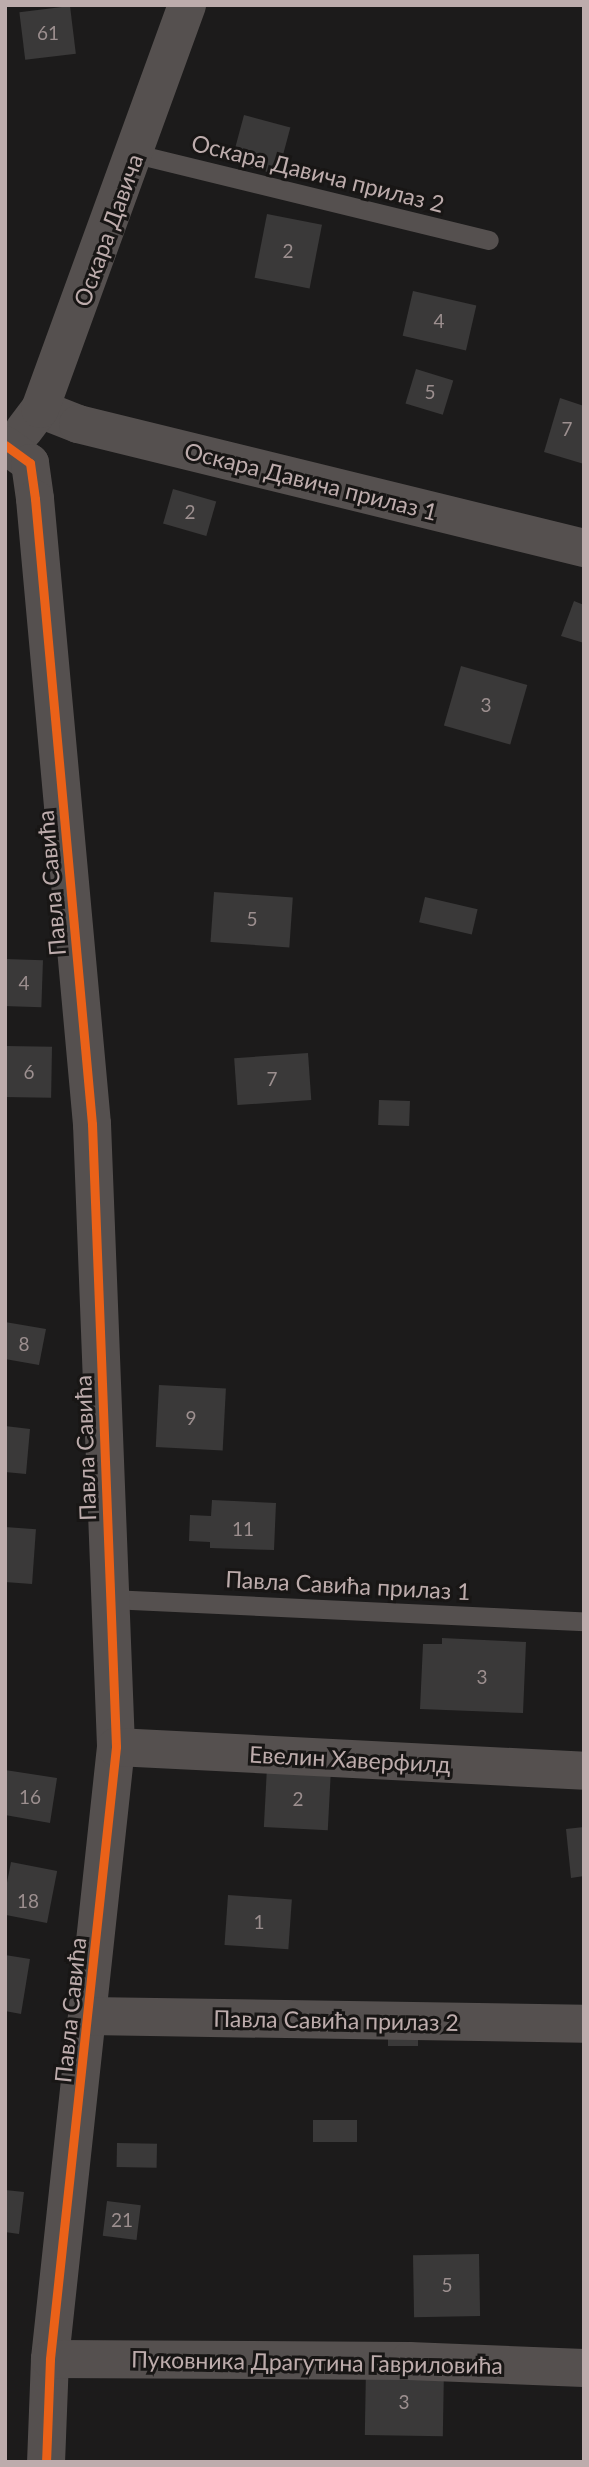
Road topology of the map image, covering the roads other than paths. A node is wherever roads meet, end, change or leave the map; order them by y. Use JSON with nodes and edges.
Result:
{"nodes":[{"id":1,"x":187,"y":5,"type":"edge"},
{"id":2,"x":136,"y":154,"type":"junction"},
{"id":3,"x":489,"y":240,"type":"dead end"},
{"id":4,"x":40,"y":409,"type":"junction"},
{"id":5,"x":8,"y":445,"type":"edge"},
{"id":6,"x":584,"y":548,"type":"edge"},
{"id":7,"x":110,"y":1599,"type":"junction"},
{"id":8,"x":584,"y":1621,"type":"edge"},
{"id":9,"x":116,"y":1747,"type":"junction"},
{"id":10,"x":584,"y":1771,"type":"edge"},
{"id":11,"x":89,"y":2016,"type":"junction"},
{"id":12,"x":584,"y":2024,"type":"edge"},
{"id":13,"x":50,"y":2359,"type":"junction"},
{"id":14,"x":584,"y":2368,"type":"edge"},
{"id":15,"x":47,"y":2462,"type":"edge"}],
"edges":[{"from":1,"to":2,"type":"street","name":"Оскара Давича"},
{"from":2,"to":3,"type":"lane","name":"Оскара Давича прилаз 2"},
{"from":2,"to":4,"type":"street","name":"Оскара Давича"},
{"from":4,"to":5,"type":"street","name":"Оскара Давича"},
{"from":4,"to":6,"type":"street","name":"Оскара Давича прилаз 1"},
{"from":5,"to":7,"type":"street","name":"Павла Савића"},
{"from":7,"to":8,"type":"lane","name":"Павла Савића прилаз 1"},
{"from":7,"to":9,"type":"street","name":"Павла Савића"},
{"from":9,"to":10,"type":"street","name":"Евелин Хаверфилд"},
{"from":9,"to":11,"type":"street","name":"Павла Савића"},
{"from":11,"to":12,"type":"street","name":"Павла Савића прилаз 2"},
{"from":11,"to":13,"type":"street","name":"Павла Савића"},
{"from":13,"to":14,"type":"street","name":"Пуковника Драгутина Гавриловића"},
{"from":13,"to":15,"type":"street","name":"Павла Савића"}]}
